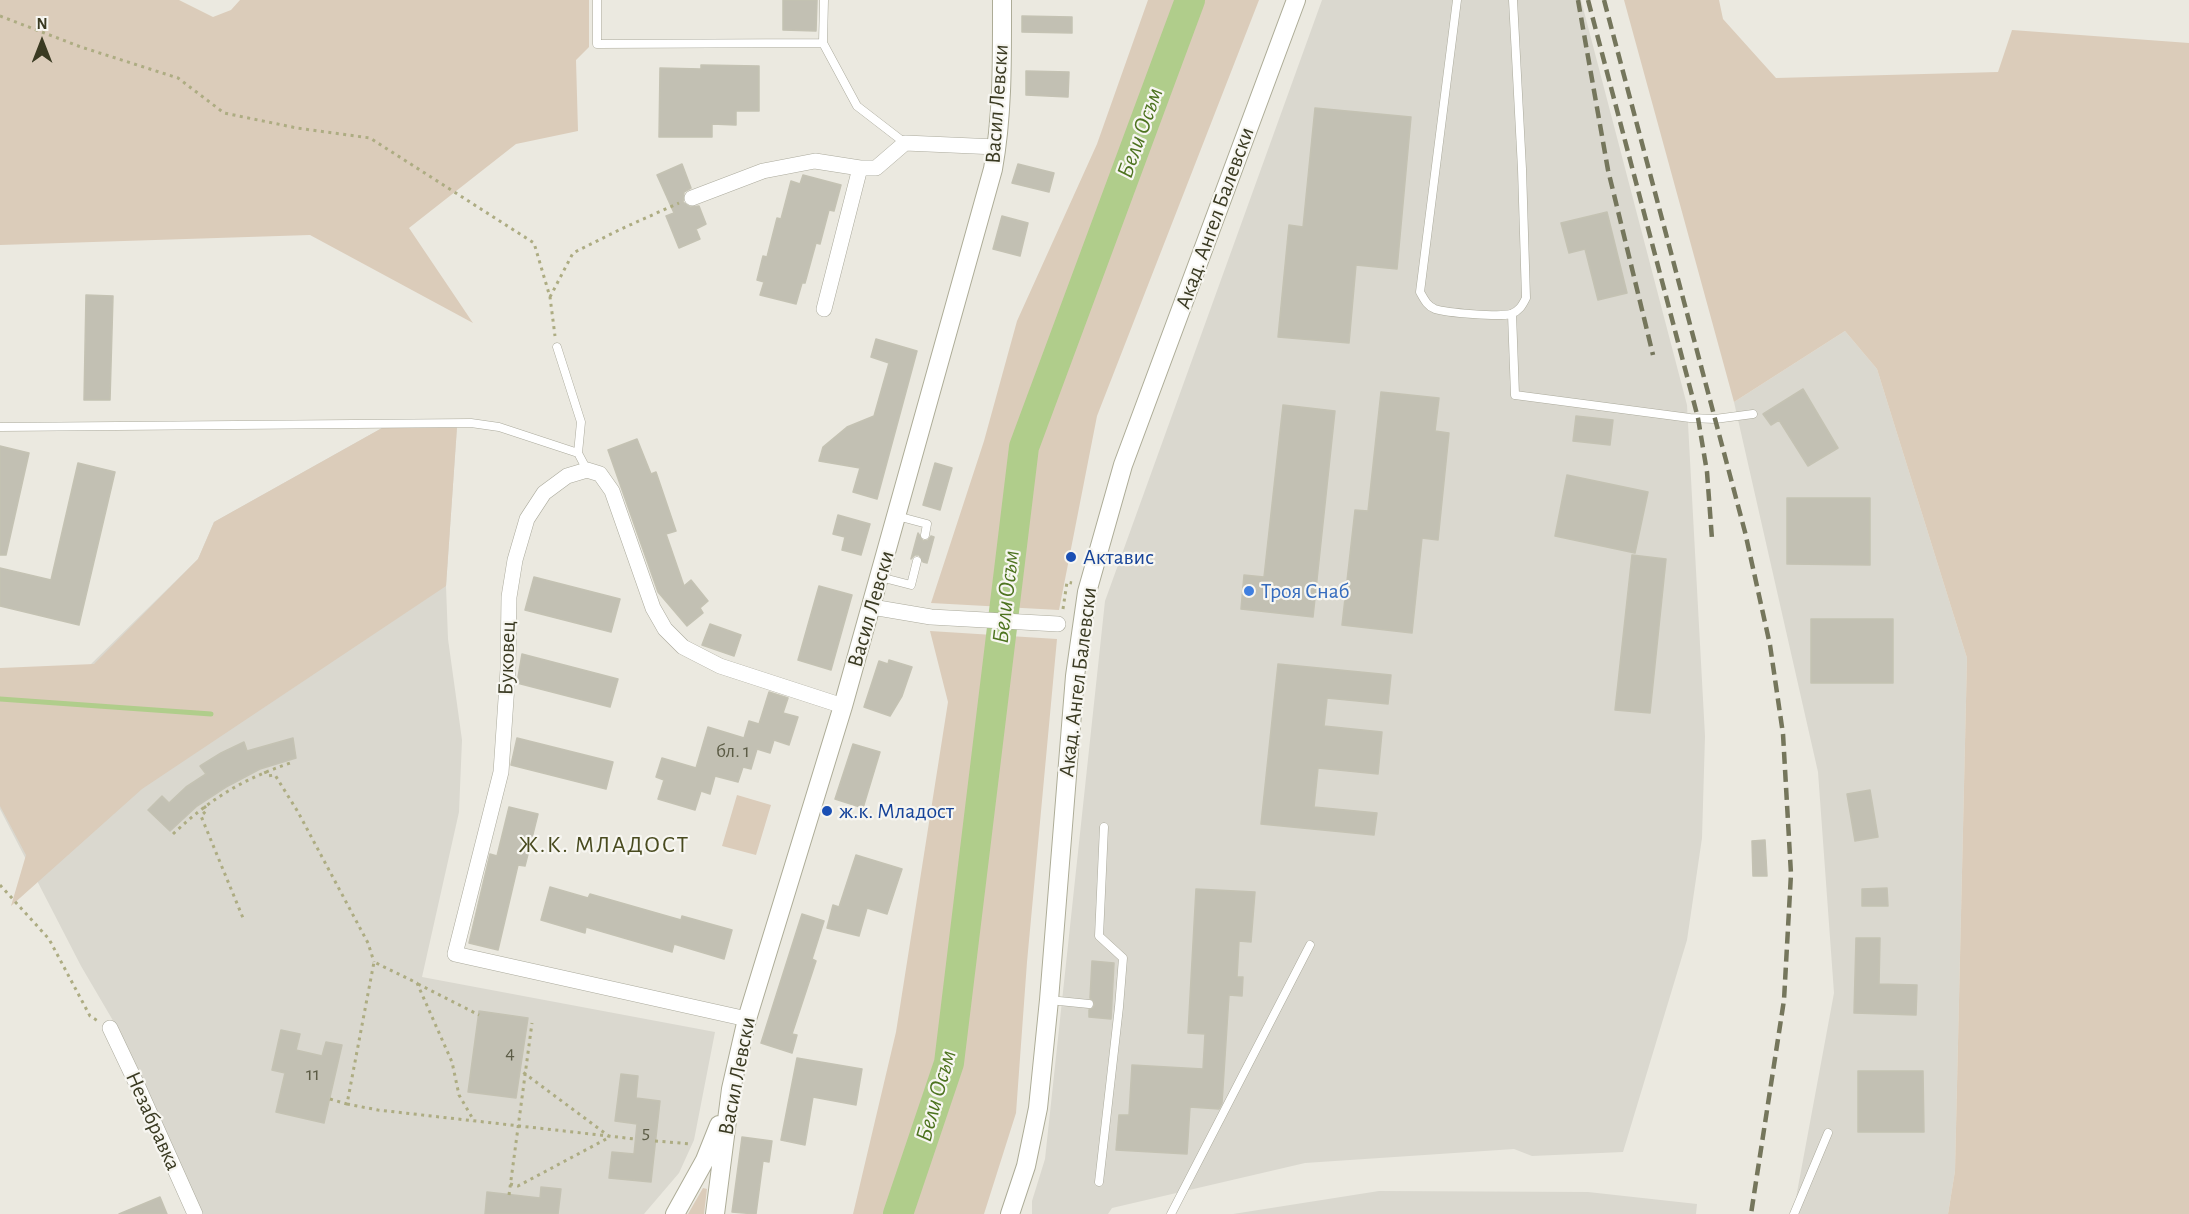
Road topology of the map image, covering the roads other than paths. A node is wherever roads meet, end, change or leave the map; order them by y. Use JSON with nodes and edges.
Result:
{"nodes":[{"id":1,"x":597,"y":0,"type":"edge"},
{"id":2,"x":824,"y":0,"type":"edge"},
{"id":3,"x":1002,"y":0,"type":"edge"},
{"id":4,"x":1296,"y":0,"type":"edge"},
{"id":5,"x":1457,"y":0,"type":"edge"},
{"id":6,"x":1513,"y":0,"type":"edge"},
{"id":7,"x":823,"y":43,"type":"junction"},
{"id":8,"x":905,"y":142,"type":"junction"},
{"id":9,"x":997,"y":147,"type":"junction"},
{"id":10,"x":860,"y":168,"type":"junction"},
{"id":11,"x":692,"y":198,"type":"road end"},
{"id":12,"x":824,"y":309,"type":"dead end"},
{"id":13,"x":1512,"y":314,"type":"junction"},
{"id":14,"x":557,"y":346,"type":"road end"},
{"id":15,"x":1753,"y":414,"type":"dead end"},
{"id":16,"x":0,"y":427,"type":"edge"},
{"id":17,"x":578,"y":453,"type":"junction"},
{"id":18,"x":587,"y":470,"type":"junction"},
{"id":19,"x":897,"y":516,"type":"junction"},
{"id":20,"x":925,"y":535,"type":"dead end"},
{"id":21,"x":917,"y":561,"type":"dead end"},
{"id":22,"x":880,"y":577,"type":"junction"},
{"id":23,"x":872,"y":607,"type":"junction"},
{"id":24,"x":1060,"y":617,"type":"road end"},
{"id":25,"x":843,"y":706,"type":"junction"},
{"id":26,"x":1104,"y":827,"type":"dead end"},
{"id":27,"x":1310,"y":945,"type":"dead end"},
{"id":28,"x":1049,"y":1000,"type":"junction"},
{"id":29,"x":1089,"y":1004,"type":"dead end"},
{"id":30,"x":747,"y":1019,"type":"junction"},
{"id":31,"x":110,"y":1028,"type":"road end"},
{"id":32,"x":731,"y":1089,"type":"junction"},
{"id":33,"x":1828,"y":1132,"type":"dead end"},
{"id":34,"x":1099,"y":1182,"type":"dead end"},
{"id":35,"x":195,"y":1214,"type":"edge"},
{"id":36,"x":675,"y":1214,"type":"edge"},
{"id":37,"x":715,"y":1214,"type":"edge"},
{"id":38,"x":1010,"y":1214,"type":"edge"},
{"id":39,"x":1171,"y":1214,"type":"edge"},
{"id":40,"x":1794,"y":1214,"type":"edge"}],
"edges":[{"from":1,"to":7,"type":"lane"},
{"from":2,"to":7,"type":"lane"},
{"from":3,"to":9,"type":"street","name":"Васил Левски"},
{"from":4,"to":28,"type":"street","name":"Акад. Ангел Балевски"},
{"from":5,"to":13,"type":"lane"},
{"from":6,"to":13,"type":"lane"},
{"from":7,"to":8,"type":"lane"},
{"from":8,"to":9,"type":"street"},
{"from":8,"to":10,"type":"street"},
{"from":9,"to":19,"type":"street","name":"Васил Левски"},
{"from":10,"to":11,"type":"street"},
{"from":10,"to":12,"type":"street"},
{"from":13,"to":15,"type":"lane"},
{"from":14,"to":17,"type":"lane"},
{"from":16,"to":17,"type":"lane"},
{"from":17,"to":18,"type":"lane"},
{"from":18,"to":25,"type":"street"},
{"from":18,"to":30,"type":"street","name":"Буковец"},
{"from":19,"to":20,"type":"lane"},
{"from":19,"to":22,"type":"street","name":"Васил Левски"},
{"from":21,"to":22,"type":"lane"},
{"from":22,"to":23,"type":"street","name":"Васил Левски"},
{"from":23,"to":24,"type":"street"},
{"from":23,"to":25,"type":"street","name":"Васил Левски"},
{"from":25,"to":30,"type":"street","name":"Васил Левски"},
{"from":26,"to":34,"type":"lane"},
{"from":27,"to":39,"type":"lane"},
{"from":28,"to":29,"type":"lane"},
{"from":28,"to":38,"type":"street","name":"Акад. Ангел Балевски"},
{"from":30,"to":32,"type":"street","name":"Васил Левски"},
{"from":31,"to":35,"type":"street","name":"Незабравка"},
{"from":32,"to":36,"type":"street"},
{"from":32,"to":37,"type":"street","name":"Васил Левски"},
{"from":33,"to":40,"type":"lane"}]}
